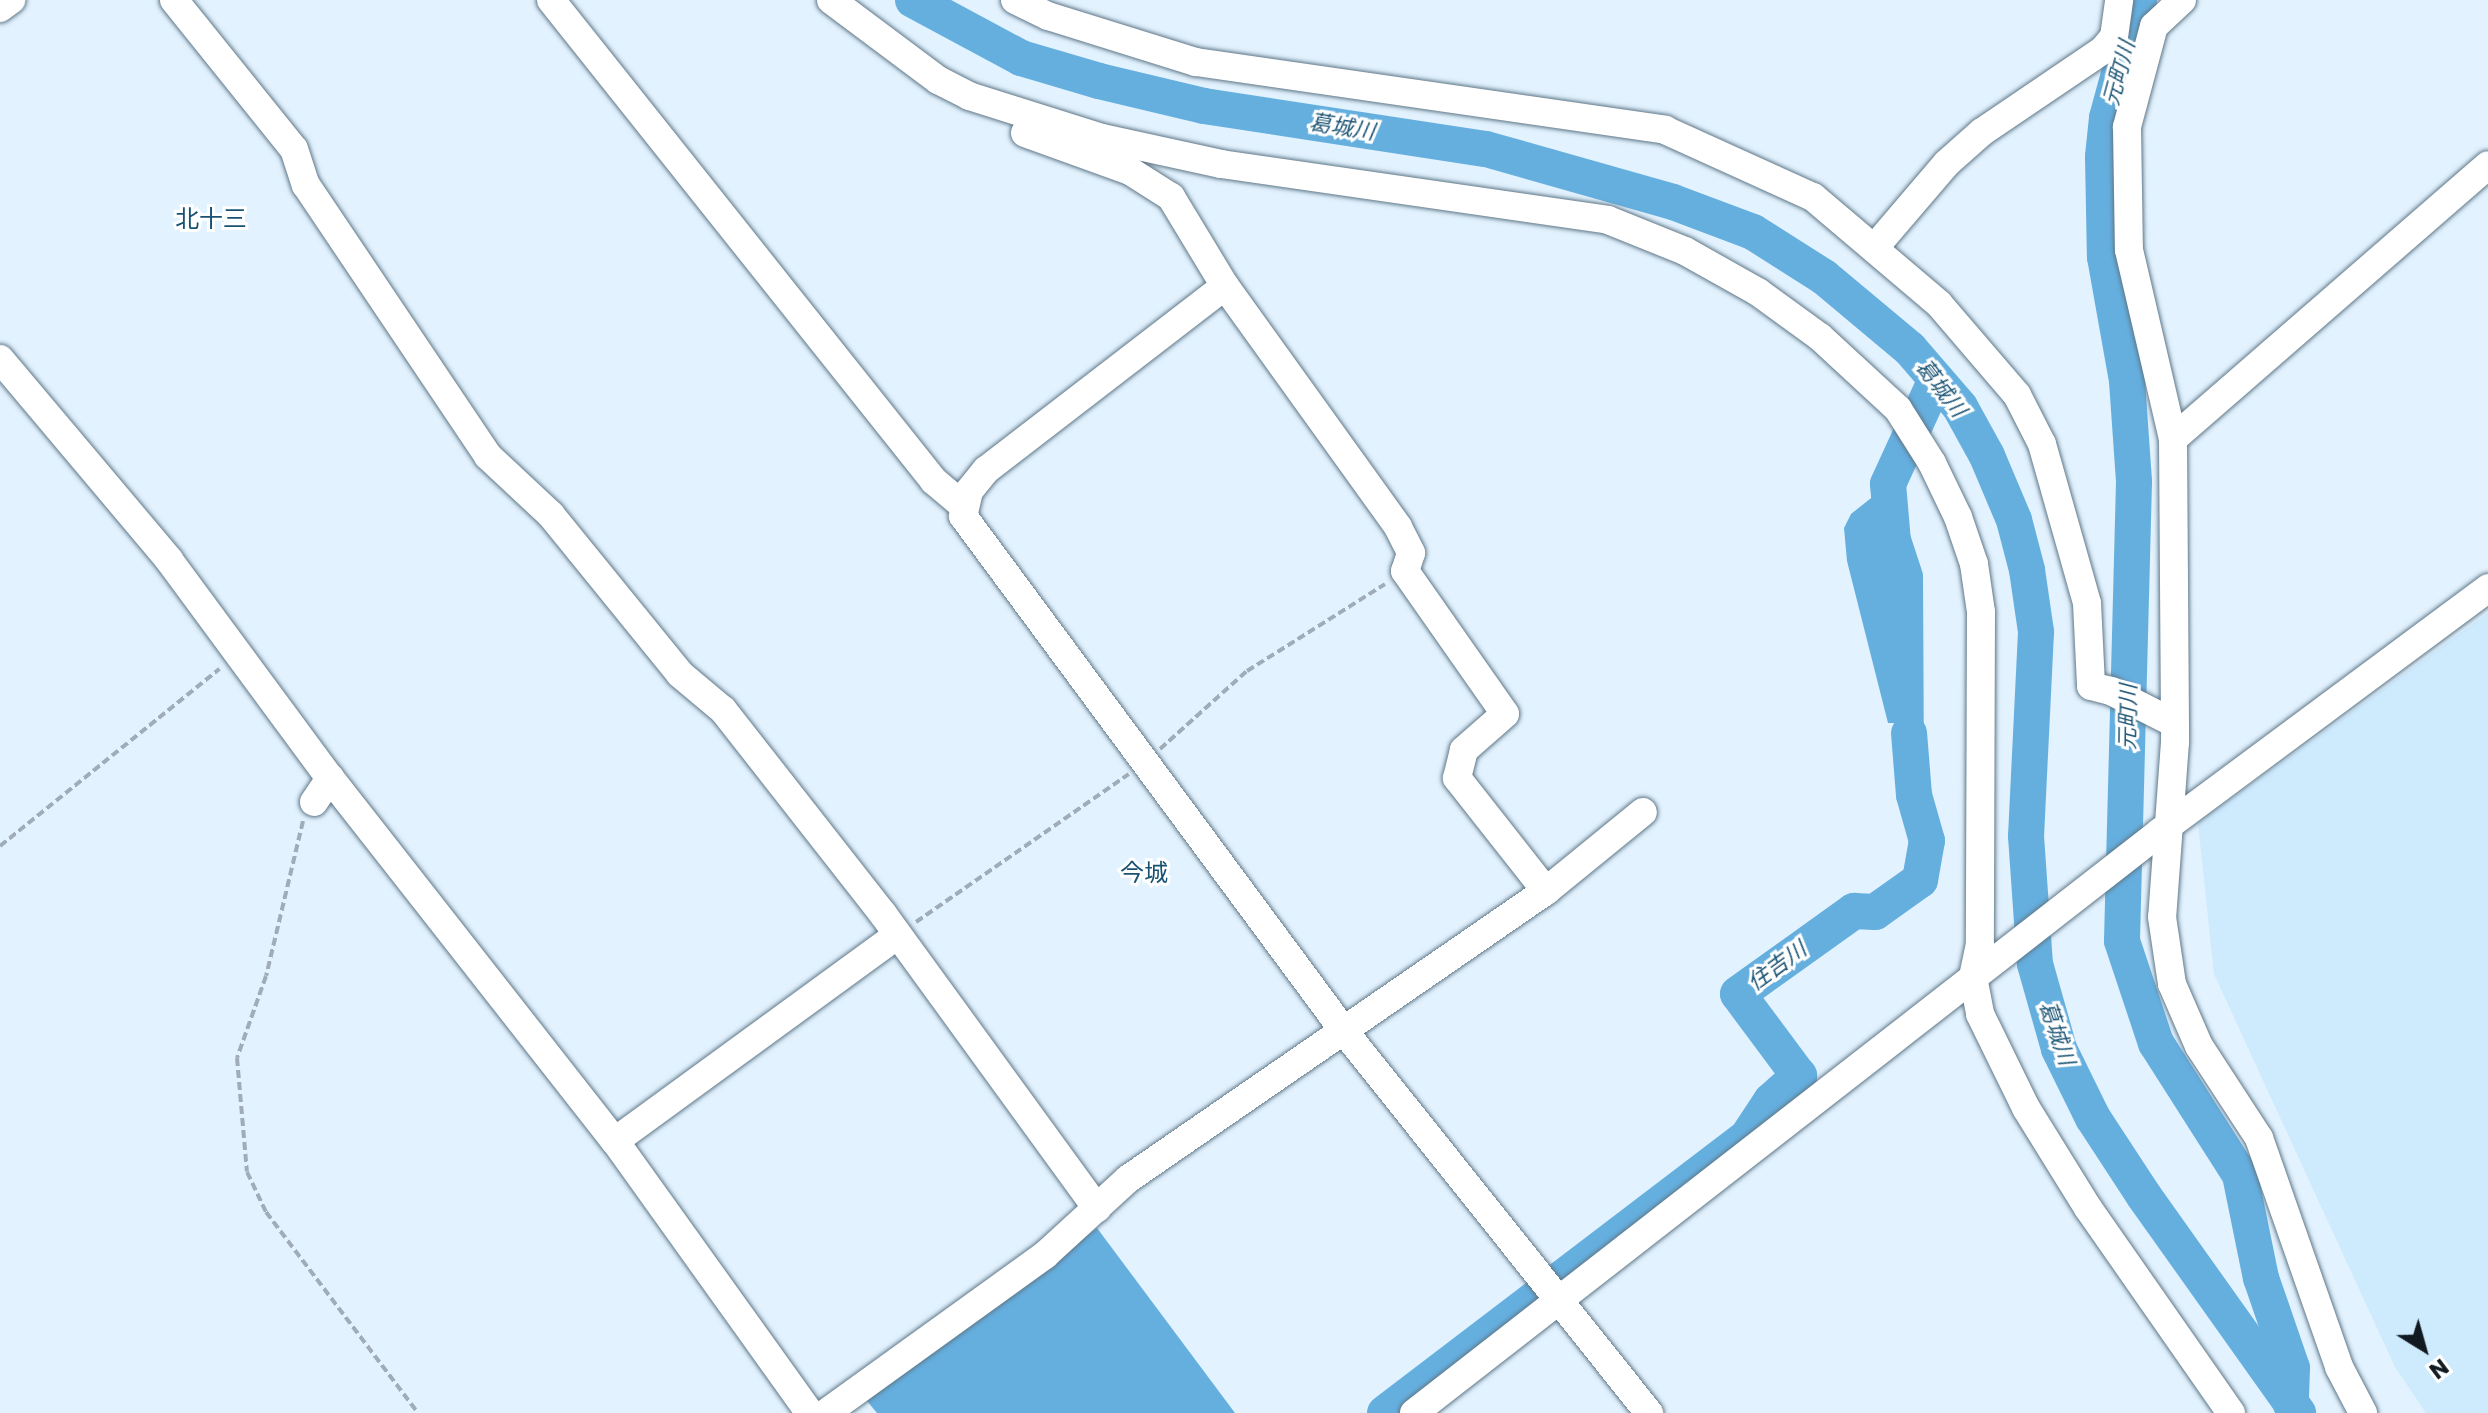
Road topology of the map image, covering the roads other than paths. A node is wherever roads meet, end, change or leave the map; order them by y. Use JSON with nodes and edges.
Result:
{"nodes":[{"id":1,"x":11,"y":0,"type":"edge"},
{"id":2,"x":174,"y":0,"type":"edge"},
{"id":3,"x":551,"y":0,"type":"edge"},
{"id":4,"x":831,"y":0,"type":"edge"},
{"id":5,"x":1015,"y":0,"type":"edge"},
{"id":6,"x":2119,"y":0,"type":"edge"},
{"id":7,"x":2182,"y":0,"type":"edge"},
{"id":8,"x":0,"y":8,"type":"edge"},
{"id":9,"x":2124,"y":53,"type":"junction"},
{"id":10,"x":969,"y":96,"type":"junction"},
{"id":11,"x":2488,"y":165,"type":"edge"},
{"id":12,"x":1876,"y":246,"type":"junction"},
{"id":13,"x":1225,"y":286,"type":"junction"},
{"id":14,"x":0,"y":359,"type":"edge"},
{"id":15,"x":2173,"y":439,"type":"junction"},
{"id":16,"x":963,"y":505,"type":"junction"},
{"id":17,"x":2488,"y":588,"type":"edge"},
{"id":18,"x":2164,"y":718,"type":"junction"},
{"id":19,"x":330,"y":778,"type":"junction"},
{"id":20,"x":314,"y":802,"type":"road end"},
{"id":21,"x":1643,"y":812,"type":"dead end"},
{"id":22,"x":2163,"y":830,"type":"junction"},
{"id":23,"x":1546,"y":891,"type":"junction"},
{"id":24,"x":897,"y":935,"type":"junction"},
{"id":25,"x":1981,"y":970,"type":"junction"},
{"id":26,"x":1344,"y":1031,"type":"junction"},
{"id":27,"x":615,"y":1141,"type":"junction"},
{"id":28,"x":1097,"y":1209,"type":"junction"},
{"id":29,"x":1554,"y":1290,"type":"junction"},
{"id":30,"x":810,"y":1413,"type":"edge"},
{"id":31,"x":826,"y":1413,"type":"edge"},
{"id":32,"x":1414,"y":1413,"type":"edge"},
{"id":33,"x":1649,"y":1413,"type":"edge"},
{"id":34,"x":2231,"y":1413,"type":"edge"},
{"id":35,"x":2363,"y":1413,"type":"edge"}],
"edges":[{"from":1,"to":8,"type":"street"},
{"from":2,"to":24,"type":"street"},
{"from":3,"to":16,"type":"street"},
{"from":4,"to":10,"type":"street"},
{"from":5,"to":12,"type":"street"},
{"from":6,"to":9,"type":"street"},
{"from":7,"to":9,"type":"street"},
{"from":9,"to":12,"type":"street"},
{"from":9,"to":15,"type":"street"},
{"from":10,"to":13,"type":"street"},
{"from":10,"to":25,"type":"street"},
{"from":11,"to":15,"type":"street"},
{"from":12,"to":18,"type":"street"},
{"from":13,"to":16,"type":"street"},
{"from":13,"to":23,"type":"street"},
{"from":14,"to":19,"type":"street"},
{"from":15,"to":18,"type":"street"},
{"from":16,"to":26,"type":"street"},
{"from":17,"to":22,"type":"street"},
{"from":18,"to":22,"type":"street"},
{"from":19,"to":20,"type":"street"},
{"from":19,"to":27,"type":"street"},
{"from":21,"to":23,"type":"street"},
{"from":22,"to":25,"type":"street"},
{"from":22,"to":35,"type":"street"},
{"from":23,"to":26,"type":"street"},
{"from":24,"to":27,"type":"street"},
{"from":24,"to":28,"type":"street"},
{"from":25,"to":29,"type":"street"},
{"from":25,"to":34,"type":"street"},
{"from":26,"to":28,"type":"street"},
{"from":26,"to":29,"type":"street"},
{"from":27,"to":30,"type":"street"},
{"from":28,"to":31,"type":"street"},
{"from":29,"to":32,"type":"street"},
{"from":29,"to":33,"type":"street"}]}
